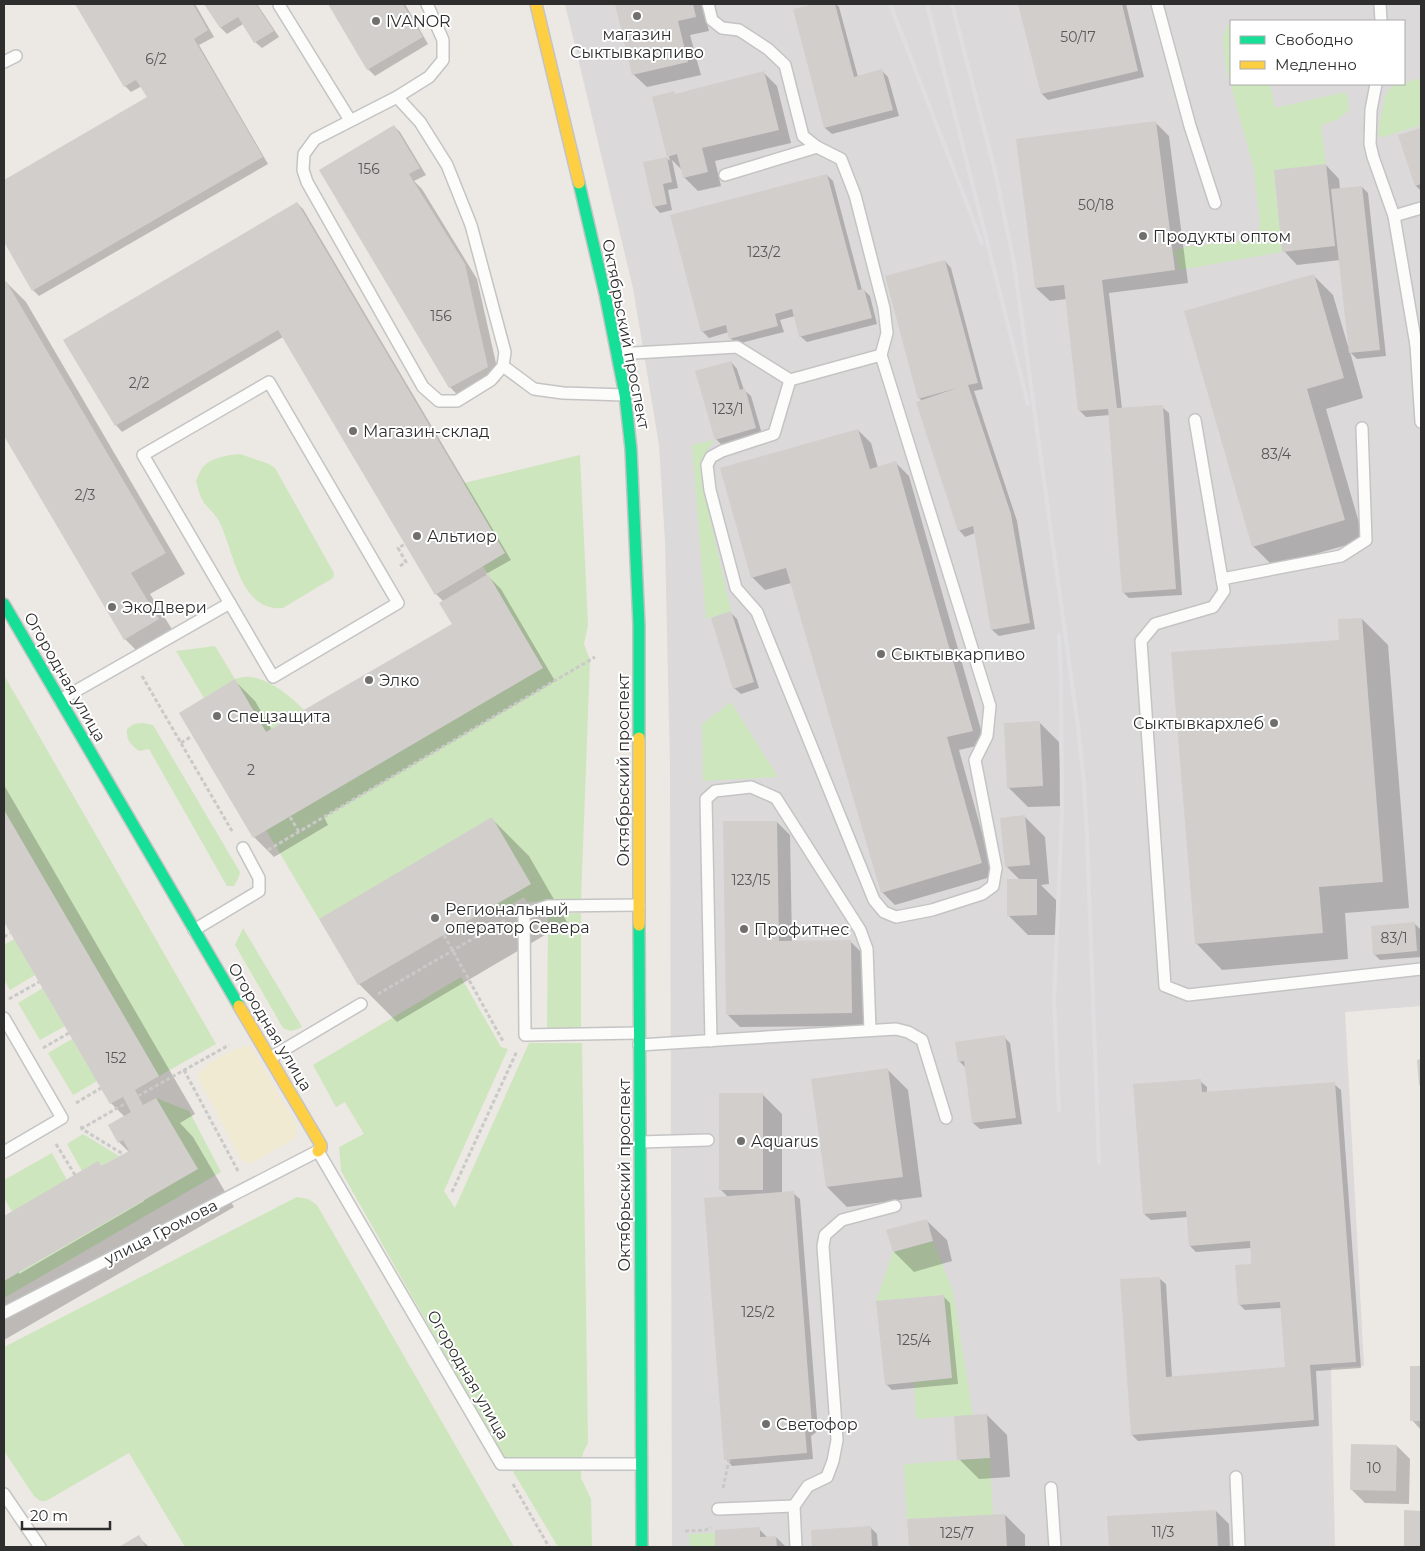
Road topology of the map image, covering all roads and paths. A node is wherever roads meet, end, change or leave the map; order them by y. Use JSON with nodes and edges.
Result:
{"nodes":[{"id":1,"x":427,"y":4,"type":"edge"},
{"id":2,"x":536,"y":4,"type":"edge"},
{"id":3,"x":708,"y":4,"type":"edge"},
{"id":4,"x":1156,"y":4,"type":"edge"},
{"id":5,"x":1380,"y":4,"type":"edge"},
{"id":6,"x":279,"y":5,"type":"edge"},
{"id":7,"x":1381,"y":20,"type":"edge"},
{"id":8,"x":16,"y":56,"type":"dead end"},
{"id":9,"x":4,"y":62,"type":"edge"},
{"id":10,"x":1376,"y":85,"type":"edge"},
{"id":11,"x":397,"y":97,"type":"junction"},
{"id":12,"x":350,"y":120,"type":"junction"},
{"id":13,"x":817,"y":147,"type":"junction"},
{"id":14,"x":725,"y":175,"type":"dead end"},
{"id":15,"x":1215,"y":204,"type":"dead end"},
{"id":16,"x":1421,"y":208,"type":"edge"},
{"id":17,"x":1394,"y":216,"type":"junction"},
{"id":18,"x":1419,"y":344,"type":"edge"},
{"id":19,"x":617,"y":354,"type":"junction"},
{"id":20,"x":881,"y":355,"type":"junction"},
{"id":21,"x":503,"y":366,"type":"junction"},
{"id":22,"x":790,"y":380,"type":"junction"},
{"id":23,"x":624,"y":395,"type":"junction"},
{"id":24,"x":1195,"y":420,"type":"dead end"},
{"id":25,"x":1421,"y":422,"type":"edge"},
{"id":26,"x":1362,"y":428,"type":"dead end"},
{"id":27,"x":404,"y":544,"type":"dead end"},
{"id":28,"x":406,"y":562,"type":"dead end"},
{"id":29,"x":1222,"y":580,"type":"junction"},
{"id":30,"x":230,"y":603,"type":"junction"},
{"id":31,"x":4,"y":604,"type":"edge"},
{"id":32,"x":595,"y":657,"type":"dead end"},
{"id":33,"x":132,"y":659,"type":"junction"},
{"id":34,"x":60,"y":700,"type":"junction"},
{"id":35,"x":192,"y":736,"type":"dead end"},
{"id":36,"x":181,"y":742,"type":"junction"},
{"id":37,"x":290,"y":817,"type":"dead end"},
{"id":38,"x":299,"y":832,"type":"junction"},
{"id":39,"x":243,"y":848,"type":"joint"},
{"id":40,"x":250,"y":861,"type":"junction"},
{"id":41,"x":639,"y":905,"type":"junction"},
{"id":42,"x":524,"y":914,"type":"junction"},
{"id":43,"x":194,"y":930,"type":"junction"},
{"id":44,"x":10,"y":933,"type":"dead end"},
{"id":45,"x":444,"y":935,"type":"dead end"},
{"id":46,"x":4,"y":937,"type":"edge"},
{"id":47,"x":453,"y":950,"type":"junction"},
{"id":48,"x":1421,"y":969,"type":"edge"},
{"id":49,"x":39,"y":982,"type":"dead end"},
{"id":50,"x":8,"y":1000,"type":"dead end"},
{"id":51,"x":361,"y":1004,"type":"joint"},
{"id":52,"x":4,"y":1018,"type":"edge"},
{"id":53,"x":870,"y":1030,"type":"junction"},
{"id":54,"x":254,"y":1032,"type":"junction"},
{"id":55,"x":69,"y":1033,"type":"dead end"},
{"id":56,"x":639,"y":1033,"type":"junction"},
{"id":57,"x":711,"y":1041,"type":"junction"},
{"id":58,"x":512,"y":1045,"type":"dead end"},
{"id":59,"x":639,"y":1045,"type":"junction"},
{"id":60,"x":519,"y":1046,"type":"dead end"},
{"id":61,"x":37,"y":1051,"type":"dead end"},
{"id":62,"x":270,"y":1058,"type":"junction"},
{"id":63,"x":184,"y":1070,"type":"junction"},
{"id":64,"x":101,"y":1088,"type":"dead end"},
{"id":65,"x":138,"y":1096,"type":"dead end"},
{"id":66,"x":69,"y":1107,"type":"dead end"},
{"id":67,"x":946,"y":1118,"type":"dead end"},
{"id":68,"x":82,"y":1129,"type":"dead end"},
{"id":69,"x":708,"y":1140,"type":"dead end"},
{"id":70,"x":640,"y":1142,"type":"junction"},
{"id":71,"x":56,"y":1144,"type":"dead end"},
{"id":72,"x":318,"y":1151,"type":"junction"},
{"id":73,"x":4,"y":1152,"type":"edge"},
{"id":74,"x":123,"y":1154,"type":"dead end"},
{"id":75,"x":75,"y":1175,"type":"dead end"},
{"id":76,"x":246,"y":1188,"type":"junction"},
{"id":77,"x":452,"y":1192,"type":"dead end"},
{"id":78,"x":895,"y":1206,"type":"dead end"},
{"id":79,"x":4,"y":1313,"type":"edge"},
{"id":80,"x":501,"y":1464,"type":"junction"},
{"id":81,"x":641,"y":1464,"type":"junction"},
{"id":82,"x":1236,"y":1477,"type":"dead end"},
{"id":83,"x":1051,"y":1488,"type":"dead end"},
{"id":84,"x":4,"y":1494,"type":"edge"},
{"id":85,"x":794,"y":1506,"type":"junction"},
{"id":86,"x":718,"y":1509,"type":"dead end"},
{"id":87,"x":40,"y":1547,"type":"edge"},
{"id":88,"x":549,"y":1547,"type":"edge"},
{"id":89,"x":642,"y":1547,"type":"edge"},
{"id":90,"x":796,"y":1547,"type":"edge"},
{"id":91,"x":1055,"y":1547,"type":"edge"},
{"id":92,"x":1239,"y":1547,"type":"edge"}],
"edges":[{"from":1,"to":11,"type":"lane"},
{"from":2,"to":19,"type":"main road","name":"Октябрьский проспект"},
{"from":3,"to":13,"type":"lane"},
{"from":4,"to":15,"type":"lane"},
{"from":5,"to":7,"type":"lane"},
{"from":6,"to":12,"type":"lane"},
{"from":8,"to":9,"type":"lane"},
{"from":10,"to":17,"type":"lane"},
{"from":11,"to":12,"type":"lane"},
{"from":11,"to":21,"type":"lane"},
{"from":12,"to":21,"type":"lane"},
{"from":13,"to":14,"type":"lane"},
{"from":13,"to":20,"type":"lane"},
{"from":16,"to":17,"type":"lane"},
{"from":17,"to":18,"type":"lane"},
{"from":18,"to":25,"type":"lane"},
{"from":19,"to":22,"type":"lane"},
{"from":19,"to":23,"type":"main road","name":"Октябрьский проспект"},
{"from":20,"to":22,"type":"lane"},
{"from":20,"to":22,"type":"lane"},
{"from":21,"to":23,"type":"lane"},
{"from":23,"to":41,"type":"main road","name":"Октябрьский проспект"},
{"from":24,"to":29,"type":"lane"},
{"from":26,"to":29,"type":"lane"},
{"from":27,"to":28,"type":"path"},
{"from":29,"to":48,"type":"lane"},
{"from":30,"to":30,"type":"lane"},
{"from":30,"to":33,"type":"lane"},
{"from":31,"to":34,"type":"main road","name":"Огородная улица"},
{"from":32,"to":38,"type":"path"},
{"from":33,"to":34,"type":"lane"},
{"from":33,"to":36,"type":"path"},
{"from":34,"to":43,"type":"main road","name":"Огородная улица"},
{"from":35,"to":36,"type":"path"},
{"from":36,"to":39,"type":"path"},
{"from":37,"to":38,"type":"path"},
{"from":38,"to":40,"type":"path"},
{"from":39,"to":40,"type":"lane"},
{"from":40,"to":43,"type":"lane"},
{"from":41,"to":42,"type":"lane"},
{"from":41,"to":56,"type":"main road","name":"Октябрьский проспект"},
{"from":42,"to":47,"type":"path"},
{"from":42,"to":56,"type":"lane"},
{"from":43,"to":54,"type":"main road","name":"Огородная улица"},
{"from":44,"to":46,"type":"path"},
{"from":45,"to":47,"type":"path"},
{"from":47,"to":51,"type":"path"},
{"from":47,"to":58,"type":"path"},
{"from":49,"to":50,"type":"path"},
{"from":51,"to":62,"type":"lane"},
{"from":52,"to":73,"type":"lane"},
{"from":53,"to":57,"type":"lane"},
{"from":53,"to":57,"type":"lane"},
{"from":53,"to":67,"type":"lane"},
{"from":54,"to":62,"type":"main road","name":"Огородная улица"},
{"from":54,"to":63,"type":"path"},
{"from":55,"to":61,"type":"path"},
{"from":56,"to":59,"type":"main road","name":"Октябрьский проспект"},
{"from":57,"to":59,"type":"lane"},
{"from":59,"to":70,"type":"main road","name":"Октябрьский проспект"},
{"from":60,"to":77,"type":"path"},
{"from":62,"to":72,"type":"main road","name":"Огородная улица"},
{"from":63,"to":65,"type":"path"},
{"from":63,"to":76,"type":"path"},
{"from":64,"to":66,"type":"path"},
{"from":68,"to":74,"type":"path"},
{"from":69,"to":70,"type":"lane"},
{"from":70,"to":81,"type":"main road","name":"Октябрьский проспект"},
{"from":71,"to":75,"type":"path"},
{"from":72,"to":76,"type":"lane","name":"улица Громова"},
{"from":72,"to":80,"type":"lane","name":"Огородная улица"},
{"from":76,"to":79,"type":"lane","name":"улица Громова"},
{"from":78,"to":85,"type":"lane"},
{"from":80,"to":81,"type":"lane"},
{"from":80,"to":88,"type":"path"},
{"from":81,"to":89,"type":"main road","name":"Октябрьский проспект"},
{"from":82,"to":92,"type":"lane"},
{"from":83,"to":91,"type":"lane"},
{"from":84,"to":87,"type":"lane"},
{"from":85,"to":86,"type":"lane"},
{"from":85,"to":90,"type":"lane"}]}
